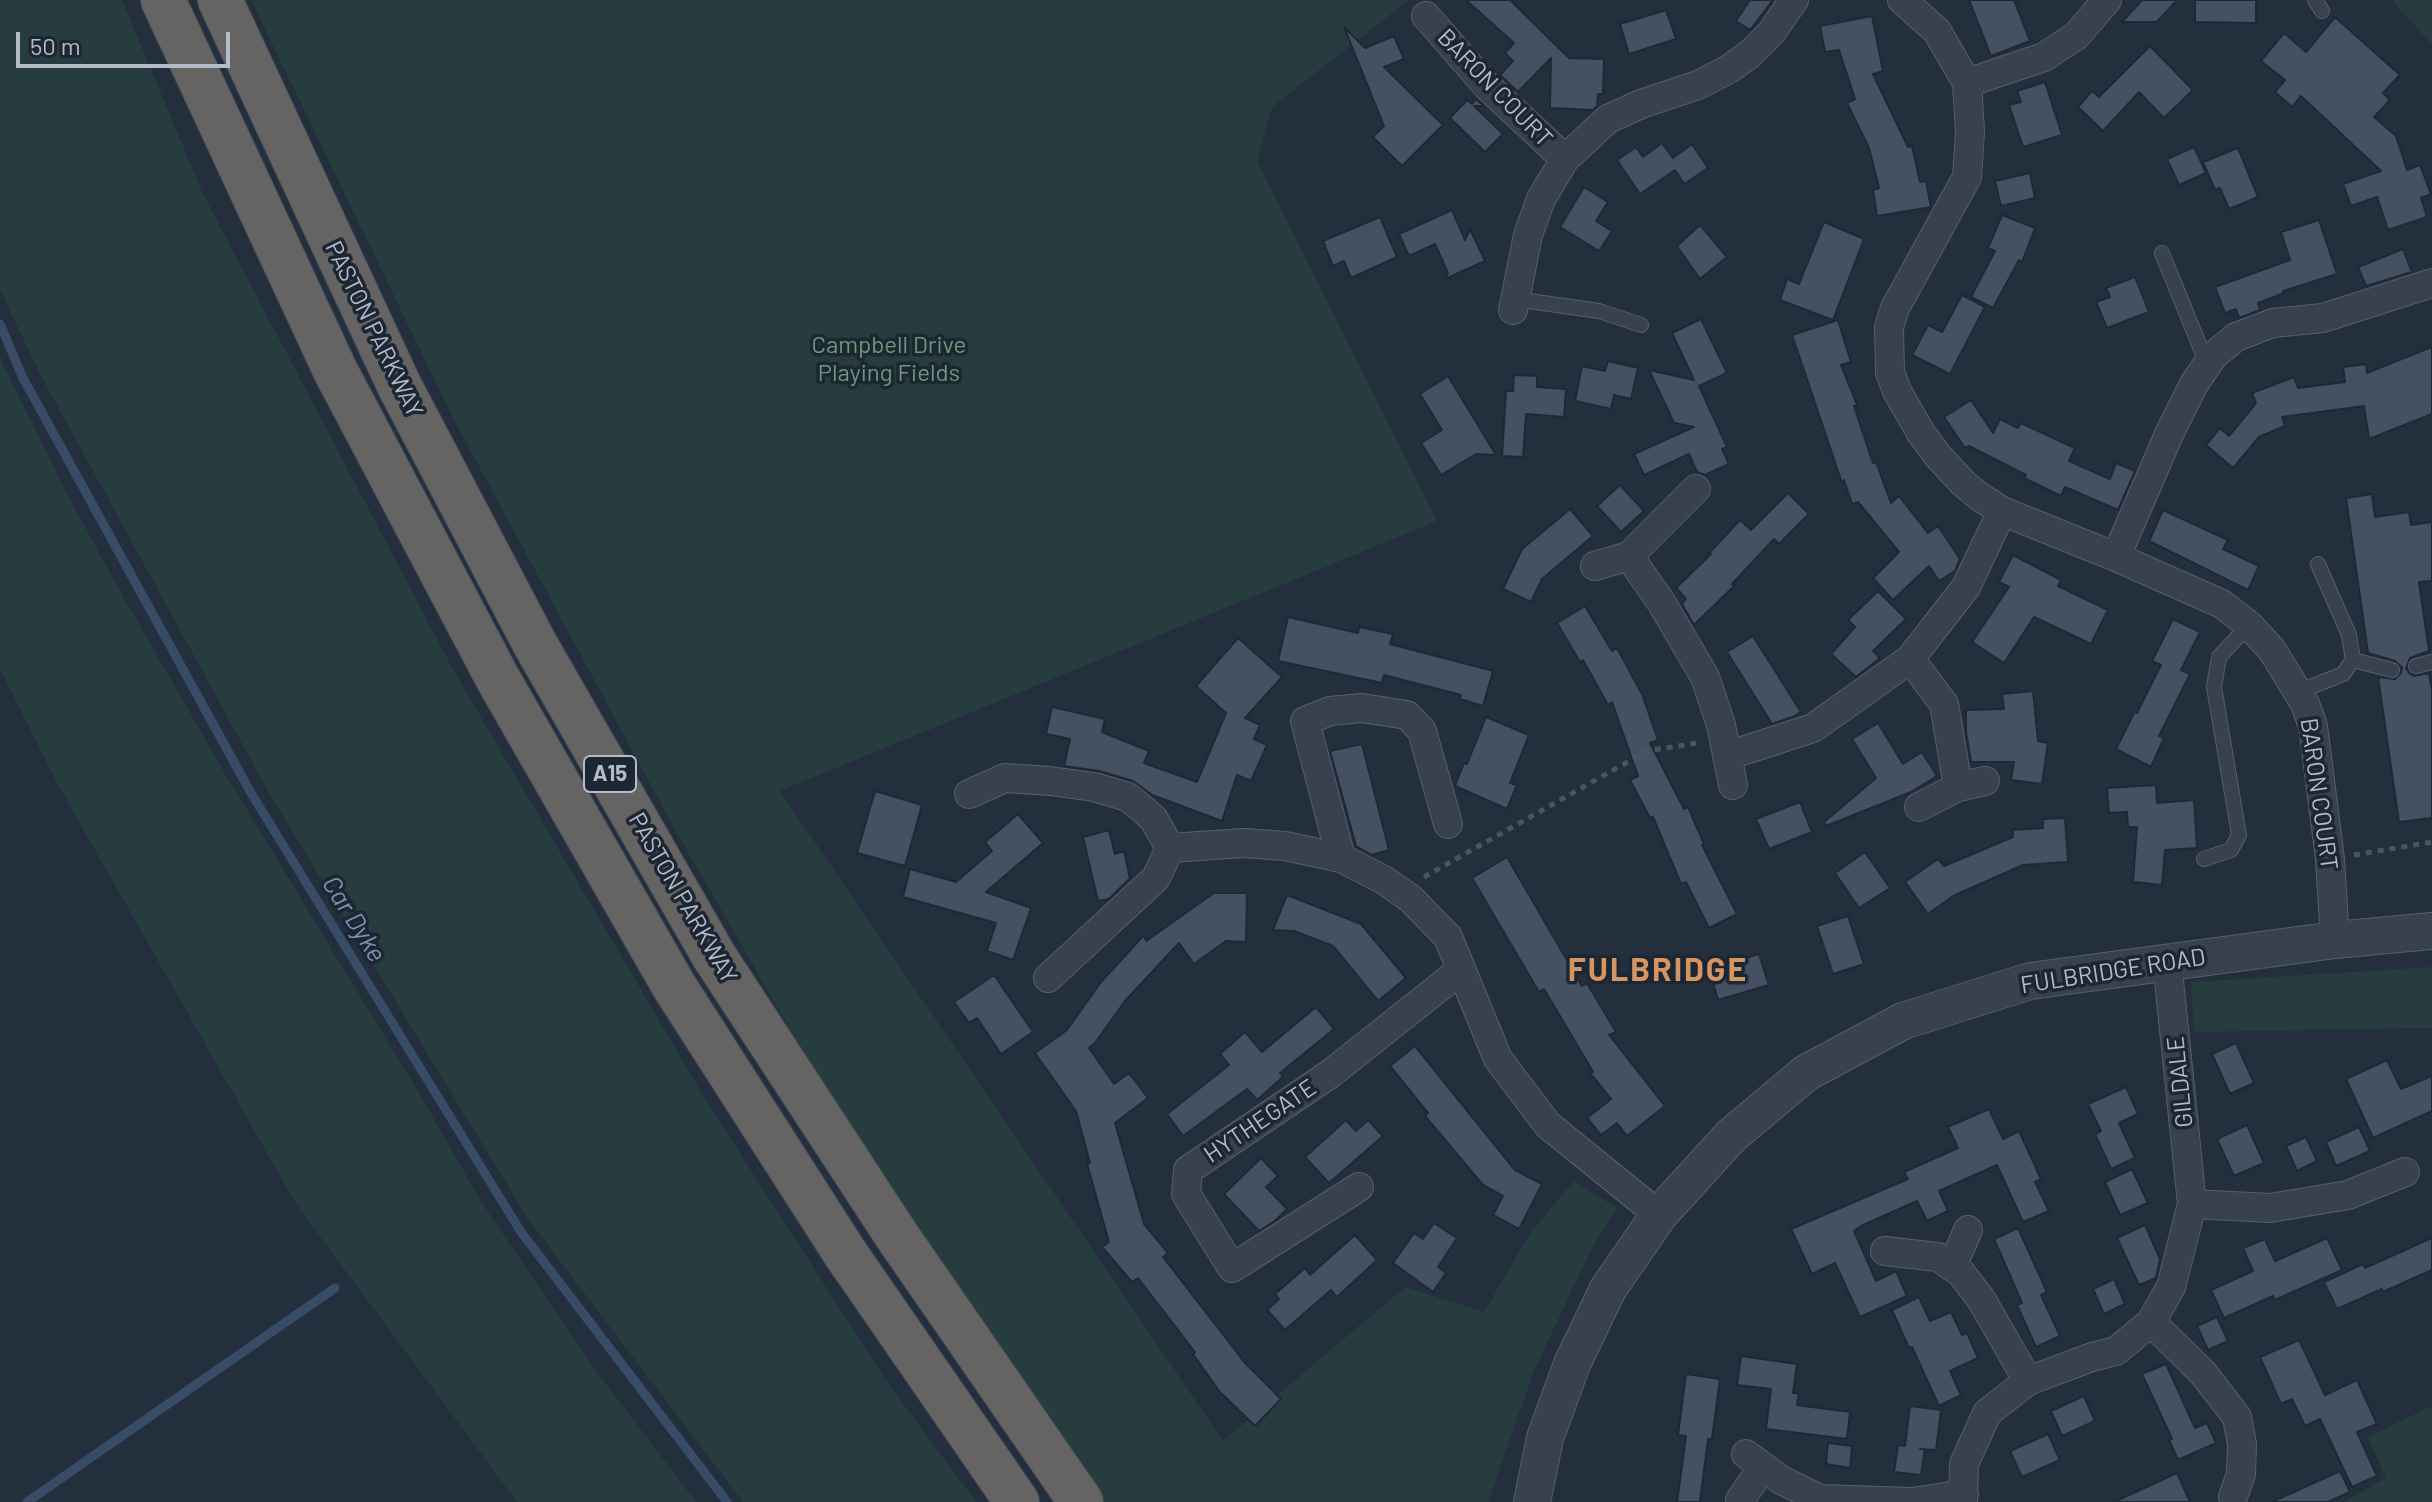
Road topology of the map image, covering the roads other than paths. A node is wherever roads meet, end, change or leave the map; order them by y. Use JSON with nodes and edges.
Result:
{"nodes":[{"id":1,"x":163,"y":0,"type":"edge"},
{"id":2,"x":220,"y":0,"type":"edge"},
{"id":3,"x":1794,"y":0,"type":"edge"},
{"id":4,"x":1902,"y":0,"type":"edge"},
{"id":5,"x":2107,"y":0,"type":"edge"},
{"id":6,"x":1426,"y":16,"type":"dead end"},
{"id":7,"x":1967,"y":83,"type":"junction"},
{"id":8,"x":1565,"y":159,"type":"junction"},
{"id":9,"x":2162,"y":253,"type":"dead end"},
{"id":10,"x":2432,"y":283,"type":"edge"},
{"id":11,"x":1514,"y":305,"type":"joint"},
{"id":12,"x":1641,"y":325,"type":"dead end"},
{"id":13,"x":2207,"y":364,"type":"junction"},
{"id":14,"x":1696,"y":489,"type":"dead end"},
{"id":15,"x":2002,"y":511,"type":"junction"},
{"id":16,"x":1629,"y":556,"type":"junction"},
{"id":17,"x":2116,"y":557,"type":"junction"},
{"id":18,"x":2318,"y":564,"type":"dead end"},
{"id":19,"x":1595,"y":566,"type":"dead end"},
{"id":20,"x":2249,"y":625,"type":"junction"},
{"id":21,"x":1910,"y":659,"type":"junction"},
{"id":22,"x":2353,"y":660,"type":"junction"},
{"id":23,"x":2432,"y":662,"type":"edge"},
{"id":24,"x":2416,"y":666,"type":"dead end"},
{"id":25,"x":2392,"y":670,"type":"dead end"},
{"id":26,"x":2298,"y":692,"type":"junction"},
{"id":27,"x":1726,"y":748,"type":"junction"},
{"id":28,"x":1733,"y":785,"type":"dead end"},
{"id":29,"x":969,"y":794,"type":"dead end"},
{"id":30,"x":1919,"y":807,"type":"dead end"},
{"id":31,"x":1448,"y":824,"type":"dead end"},
{"id":32,"x":1170,"y":848,"type":"junction"},
{"id":33,"x":1341,"y":858,"type":"junction"},
{"id":34,"x":2204,"y":859,"type":"dead end"},
{"id":35,"x":2432,"y":931,"type":"edge"},
{"id":36,"x":2335,"y":940,"type":"junction"},
{"id":37,"x":2167,"y":961,"type":"junction"},
{"id":38,"x":1461,"y":970,"type":"junction"},
{"id":39,"x":1048,"y":978,"type":"dead end"},
{"id":40,"x":2405,"y":1172,"type":"dead end"},
{"id":41,"x":1359,"y":1187,"type":"dead end"},
{"id":42,"x":2192,"y":1204,"type":"junction"},
{"id":43,"x":1659,"y":1215,"type":"junction"},
{"id":44,"x":1968,"y":1230,"type":"dead end"},
{"id":45,"x":1885,"y":1251,"type":"dead end"},
{"id":46,"x":1952,"y":1267,"type":"junction"},
{"id":47,"x":2151,"y":1322,"type":"junction"},
{"id":48,"x":2028,"y":1381,"type":"junction"},
{"id":49,"x":2233,"y":1497,"type":"dead end"},
{"id":50,"x":1964,"y":1498,"type":"edge"},
{"id":51,"x":1740,"y":1500,"type":"dead end"},
{"id":52,"x":1017,"y":1502,"type":"edge"},
{"id":53,"x":1081,"y":1502,"type":"edge"},
{"id":54,"x":1532,"y":1502,"type":"edge"}],
"edges":[{"from":1,"to":52,"type":"highway","number":"A15"},
{"from":2,"to":53,"type":"highway","name":"PASTON PARKWAY","number":"A15"},
{"from":3,"to":8,"type":"street","name":"BARON COURT"},
{"from":4,"to":7,"type":"street","name":"BARON COURT"},
{"from":5,"to":7,"type":"street"},
{"from":6,"to":8,"type":"street","name":"BARON COURT"},
{"from":7,"to":15,"type":"street","name":"BARON COURT"},
{"from":8,"to":11,"type":"street","name":"BARON COURT"},
{"from":9,"to":13,"type":"lane"},
{"from":10,"to":13,"type":"street"},
{"from":11,"to":12,"type":"lane"},
{"from":13,"to":17,"type":"street"},
{"from":14,"to":16,"type":"street"},
{"from":15,"to":17,"type":"street","name":"BARON COURT"},
{"from":15,"to":21,"type":"street"},
{"from":16,"to":19,"type":"street"},
{"from":16,"to":27,"type":"street"},
{"from":17,"to":20,"type":"street","name":"BARON COURT"},
{"from":18,"to":22,"type":"lane"},
{"from":20,"to":26,"type":"street","name":"BARON COURT"},
{"from":20,"to":34,"type":"lane"},
{"from":21,"to":27,"type":"street"},
{"from":21,"to":30,"type":"street"},
{"from":22,"to":25,"type":"lane"},
{"from":22,"to":26,"type":"lane"},
{"from":23,"to":24,"type":"lane"},
{"from":26,"to":36,"type":"street","name":"BARON COURT"},
{"from":27,"to":28,"type":"street"},
{"from":29,"to":32,"type":"street"},
{"from":31,"to":33,"type":"street"},
{"from":32,"to":33,"type":"street"},
{"from":32,"to":39,"type":"street"},
{"from":33,"to":38,"type":"street"},
{"from":35,"to":36,"type":"street","name":"FULBRIDGE ROAD"},
{"from":36,"to":37,"type":"street","name":"FULBRIDGE ROAD"},
{"from":37,"to":42,"type":"street","name":"GILDALE"},
{"from":37,"to":43,"type":"street","name":"FULBRIDGE ROAD"},
{"from":38,"to":41,"type":"street","name":"HYTHEGATE"},
{"from":38,"to":43,"type":"street"},
{"from":40,"to":42,"type":"street"},
{"from":42,"to":47,"type":"street","name":"GILDALE"},
{"from":43,"to":54,"type":"street","name":"FULBRIDGE ROAD"},
{"from":44,"to":46,"type":"street"},
{"from":45,"to":46,"type":"street"},
{"from":46,"to":48,"type":"street"},
{"from":47,"to":48,"type":"street","name":"GILDALE"},
{"from":47,"to":49,"type":"street"},
{"from":48,"to":50,"type":"street","name":"GILDALE"},
{"from":50,"to":51,"type":"street","name":"GILDALE"}]}
